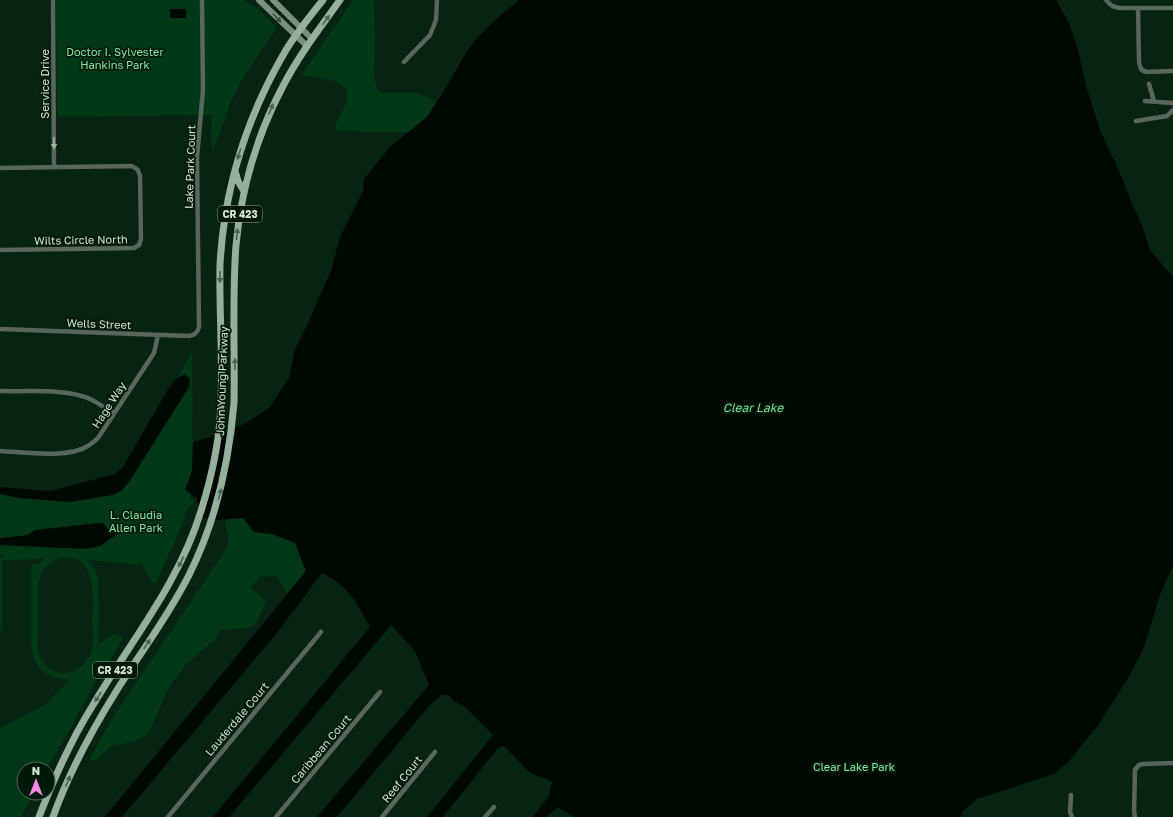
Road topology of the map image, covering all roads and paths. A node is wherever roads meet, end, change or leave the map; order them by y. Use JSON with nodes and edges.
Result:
{"nodes":[{"id":1,"x":53,"y":0,"type":"edge"},
{"id":2,"x":202,"y":0,"type":"edge"},
{"id":3,"x":259,"y":0,"type":"edge"},
{"id":4,"x":273,"y":0,"type":"edge"},
{"id":5,"x":323,"y":0,"type":"edge"},
{"id":6,"x":340,"y":0,"type":"edge"},
{"id":7,"x":437,"y":0,"type":"edge"},
{"id":8,"x":1106,"y":0,"type":"edge"},
{"id":9,"x":1138,"y":8,"type":"junction"},
{"id":10,"x":1173,"y":8,"type":"edge"},
{"id":11,"x":300,"y":29,"type":"junction"},
{"id":12,"x":295,"y":37,"type":"junction"},
{"id":13,"x":312,"y":40,"type":"junction"},
{"id":14,"x":307,"y":46,"type":"junction"},
{"id":15,"x":404,"y":62,"type":"dead end"},
{"id":16,"x":1173,"y":71,"type":"edge"},
{"id":17,"x":1149,"y":84,"type":"dead end"},
{"id":18,"x":1145,"y":101,"type":"dead end"},
{"id":19,"x":1154,"y":101,"type":"junction"},
{"id":20,"x":1173,"y":103,"type":"edge"},
{"id":21,"x":1173,"y":110,"type":"edge"},
{"id":22,"x":1136,"y":121,"type":"dead end"},
{"id":23,"x":54,"y":167,"type":"junction"},
{"id":24,"x":0,"y":168,"type":"edge"},
{"id":25,"x":235,"y":169,"type":"junction"},
{"id":26,"x":244,"y":191,"type":"junction"},
{"id":27,"x":0,"y":250,"type":"edge"},
{"id":28,"x":0,"y":329,"type":"edge"},
{"id":29,"x":196,"y":334,"type":"joint"},
{"id":30,"x":158,"y":335,"type":"junction"},
{"id":31,"x":0,"y":391,"type":"edge"},
{"id":32,"x":114,"y":413,"type":"junction"},
{"id":33,"x":0,"y":452,"type":"edge"},
{"id":34,"x":320,"y":632,"type":"dead end"},
{"id":35,"x":380,"y":692,"type":"dead end"},
{"id":36,"x":435,"y":752,"type":"dead end"},
{"id":37,"x":1173,"y":763,"type":"edge"},
{"id":38,"x":1071,"y":795,"type":"dead end"},
{"id":39,"x":494,"y":807,"type":"dead end"},
{"id":40,"x":39,"y":817,"type":"edge"},
{"id":41,"x":53,"y":817,"type":"edge"},
{"id":42,"x":168,"y":817,"type":"edge"},
{"id":43,"x":276,"y":817,"type":"edge"},
{"id":44,"x":382,"y":817,"type":"edge"},
{"id":45,"x":485,"y":817,"type":"edge"},
{"id":46,"x":1072,"y":817,"type":"edge"},
{"id":47,"x":1134,"y":817,"type":"edge"}],
"edges":[{"from":1,"to":23,"type":"street","name":"Service Drive","one_way":true},
{"from":2,"to":29,"type":"street","name":"Lake Park Court"},
{"from":3,"to":12,"type":"street","one_way":true},
{"from":4,"to":11,"type":"street"},
{"from":5,"to":11,"type":"main road","name":"John Young Parkway","number":"CR 423"},
{"from":13,"to":6,"type":"main road","name":"John Young Parkway","number":"CR 423","one_way":true},
{"from":7,"to":15,"type":"street"},
{"from":8,"to":9,"type":"street"},
{"from":9,"to":10,"type":"street"},
{"from":9,"to":16,"type":"street"},
{"from":11,"to":12,"type":"main road","name":"John Young Parkway","number":"CR 423"},
{"from":11,"to":13,"type":"street"},
{"from":12,"to":14,"type":"street"},
{"from":12,"to":25,"type":"main road","name":"John Young Parkway","number":"CR 423","one_way":true},
{"from":13,"to":14,"type":"main road","name":"John Young Parkway","number":"CR 423"},
{"from":26,"to":14,"type":"main road","name":"John Young Parkway","number":"CR 423","one_way":true},
{"from":17,"to":19,"type":"street"},
{"from":18,"to":19,"type":"street"},
{"from":19,"to":20,"type":"street"},
{"from":21,"to":22,"type":"street"},
{"from":23,"to":24,"type":"street","name":"Wilts Circle North"},
{"from":23,"to":27,"type":"street","name":"Wilts Circle North"},
{"from":25,"to":26,"type":"main road"},
{"from":25,"to":40,"type":"main road","name":"John Young Parkway","number":"CR 423","one_way":true},
{"from":41,"to":26,"type":"main road","name":"John Young Parkway","number":"CR 423","one_way":true},
{"from":28,"to":30,"type":"street","name":"Wells Street"},
{"from":29,"to":30,"type":"street","name":"Wells Street"},
{"from":30,"to":32,"type":"street","name":"Hage Way"},
{"from":31,"to":32,"type":"street"},
{"from":32,"to":33,"type":"street","name":"Hage Way"},
{"from":34,"to":42,"type":"street","name":"Lauderdale Court"},
{"from":35,"to":43,"type":"street","name":"Caribbean Court"},
{"from":36,"to":44,"type":"street","name":"Reef Court"},
{"from":37,"to":47,"type":"street"},
{"from":38,"to":46,"type":"street"},
{"from":39,"to":45,"type":"street"}]}
